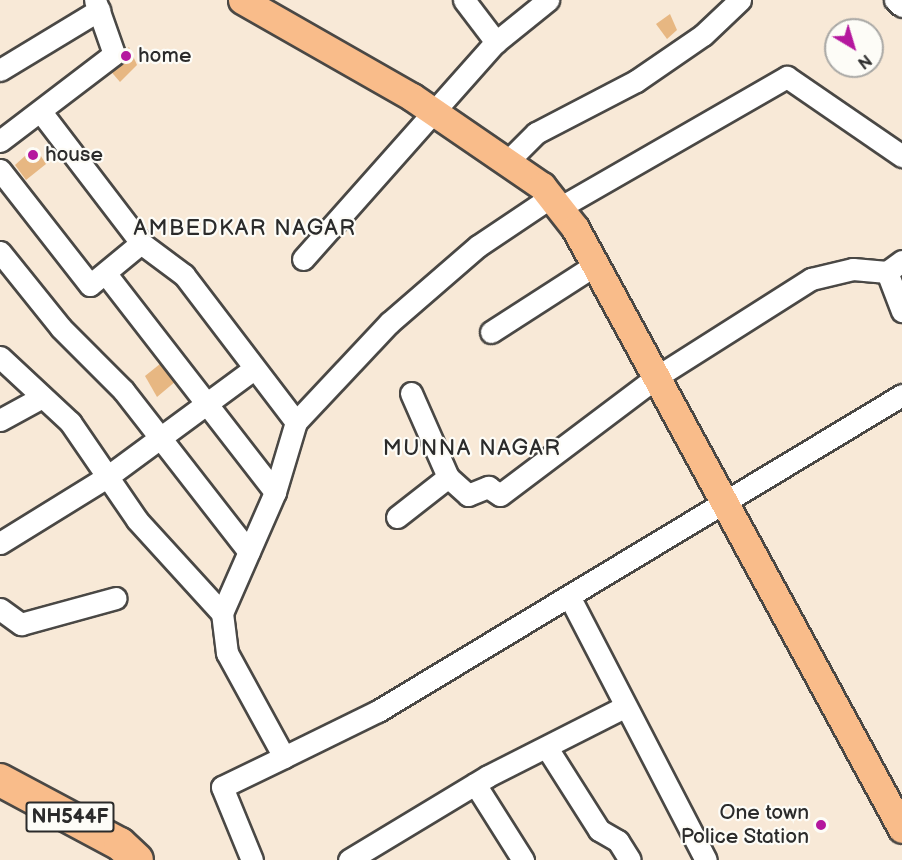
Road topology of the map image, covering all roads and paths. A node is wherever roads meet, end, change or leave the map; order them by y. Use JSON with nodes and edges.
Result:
{"nodes":[{"id":1,"x":464,"y":0,"type":"edge"},
{"id":2,"x":548,"y":0,"type":"edge"},
{"id":3,"x":740,"y":0,"type":"edge"},
{"id":4,"x":895,"y":0,"type":"edge"},
{"id":5,"x":246,"y":1,"type":"edge"},
{"id":6,"x":97,"y":5,"type":"edge"},
{"id":7,"x":902,"y":6,"type":"edge"},
{"id":8,"x":496,"y":42,"type":"junction"},
{"id":9,"x":0,"y":70,"type":"edge"},
{"id":10,"x":432,"y":111,"type":"junction"},
{"id":11,"x":42,"y":112,"type":"junction"},
{"id":12,"x":0,"y":141,"type":"edge"},
{"id":13,"x":902,"y":156,"type":"edge"},
{"id":14,"x":507,"y":162,"type":"junction"},
{"id":15,"x":0,"y":170,"type":"edge"},
{"id":16,"x":555,"y":203,"type":"junction"},
{"id":17,"x":141,"y":243,"type":"junction"},
{"id":18,"x":0,"y":252,"type":"edge"},
{"id":19,"x":303,"y":259,"type":"dead end"},
{"id":20,"x":595,"y":265,"type":"junction"},
{"id":21,"x":894,"y":266,"type":"edge"},
{"id":22,"x":106,"y":274,"type":"junction"},
{"id":23,"x":902,"y":311,"type":"edge"},
{"id":24,"x":491,"y":332,"type":"dead end"},
{"id":25,"x":0,"y":357,"type":"edge"},
{"id":26,"x":252,"y":370,"type":"junction"},
{"id":27,"x":655,"y":378,"type":"junction"},
{"id":28,"x":411,"y":393,"type":"dead end"},
{"id":29,"x":902,"y":395,"type":"edge"},
{"id":30,"x":42,"y":397,"type":"junction"},
{"id":31,"x":209,"y":403,"type":"junction"},
{"id":32,"x":0,"y":420,"type":"edge"},
{"id":33,"x":296,"y":422,"type":"junction"},
{"id":34,"x":159,"y":440,"type":"junction"},
{"id":35,"x":107,"y":477,"type":"junction"},
{"id":36,"x":448,"y":477,"type":"junction"},
{"id":37,"x":275,"y":492,"type":"junction"},
{"id":38,"x":723,"y":503,"type":"junction"},
{"id":39,"x":397,"y":517,"type":"dead end"},
{"id":40,"x":0,"y":543,"type":"edge"},
{"id":41,"x":249,"y":552,"type":"junction"},
{"id":42,"x":569,"y":596,"type":"junction"},
{"id":43,"x":116,"y":598,"type":"dead end"},
{"id":44,"x":0,"y":609,"type":"edge"},
{"id":45,"x":222,"y":613,"type":"junction"},
{"id":46,"x":624,"y":707,"type":"junction"},
{"id":47,"x":547,"y":748,"type":"junction"},
{"id":48,"x":284,"y":757,"type":"junction"},
{"id":49,"x":0,"y":780,"type":"edge"},
{"id":50,"x":475,"y":784,"type":"junction"},
{"id":51,"x":901,"y":824,"type":"edge"},
{"id":52,"x":137,"y":860,"type":"edge"},
{"id":53,"x":252,"y":860,"type":"edge"},
{"id":54,"x":349,"y":860,"type":"edge"},
{"id":55,"x":524,"y":860,"type":"edge"},
{"id":56,"x":630,"y":860,"type":"edge"},
{"id":57,"x":706,"y":860,"type":"edge"}],
"edges":[{"from":1,"to":8,"type":"street"},
{"from":2,"to":8,"type":"street"},
{"from":3,"to":14,"type":"street"},
{"from":4,"to":7,"type":"street"},
{"from":5,"to":10,"type":"main road"},
{"from":6,"to":9,"type":"street"},
{"from":6,"to":11,"type":"street"},
{"from":8,"to":10,"type":"street"},
{"from":10,"to":14,"type":"main road"},
{"from":10,"to":19,"type":"street"},
{"from":11,"to":12,"type":"street"},
{"from":11,"to":17,"type":"street"},
{"from":13,"to":16,"type":"street"},
{"from":14,"to":16,"type":"main road"},
{"from":15,"to":22,"type":"street"},
{"from":16,"to":20,"type":"main road"},
{"from":16,"to":33,"type":"street"},
{"from":17,"to":22,"type":"street"},
{"from":17,"to":26,"type":"street"},
{"from":18,"to":34,"type":"street"},
{"from":20,"to":24,"type":"street"},
{"from":20,"to":27,"type":"main road"},
{"from":21,"to":23,"type":"street"},
{"from":21,"to":27,"type":"street"},
{"from":22,"to":31,"type":"street"},
{"from":25,"to":30,"type":"street"},
{"from":26,"to":31,"type":"street"},
{"from":26,"to":33,"type":"street"},
{"from":27,"to":36,"type":"street"},
{"from":27,"to":38,"type":"main road"},
{"from":28,"to":36,"type":"street"},
{"from":29,"to":38,"type":"street"},
{"from":30,"to":32,"type":"street"},
{"from":30,"to":35,"type":"street"},
{"from":31,"to":34,"type":"street"},
{"from":31,"to":37,"type":"street"},
{"from":33,"to":37,"type":"street"},
{"from":34,"to":35,"type":"street"},
{"from":34,"to":41,"type":"street"},
{"from":35,"to":40,"type":"street"},
{"from":35,"to":45,"type":"street"},
{"from":36,"to":39,"type":"street"},
{"from":37,"to":41,"type":"street"},
{"from":38,"to":42,"type":"street"},
{"from":38,"to":51,"type":"main road"},
{"from":41,"to":45,"type":"street"},
{"from":42,"to":46,"type":"street"},
{"from":42,"to":48,"type":"street"},
{"from":43,"to":44,"type":"street"},
{"from":45,"to":48,"type":"street"},
{"from":46,"to":47,"type":"street"},
{"from":46,"to":57,"type":"street"},
{"from":47,"to":50,"type":"street"},
{"from":47,"to":56,"type":"street"},
{"from":48,"to":53,"type":"street"},
{"from":49,"to":52,"type":"highway","number":"NH544F"},
{"from":50,"to":54,"type":"street"},
{"from":50,"to":55,"type":"street"}]}
